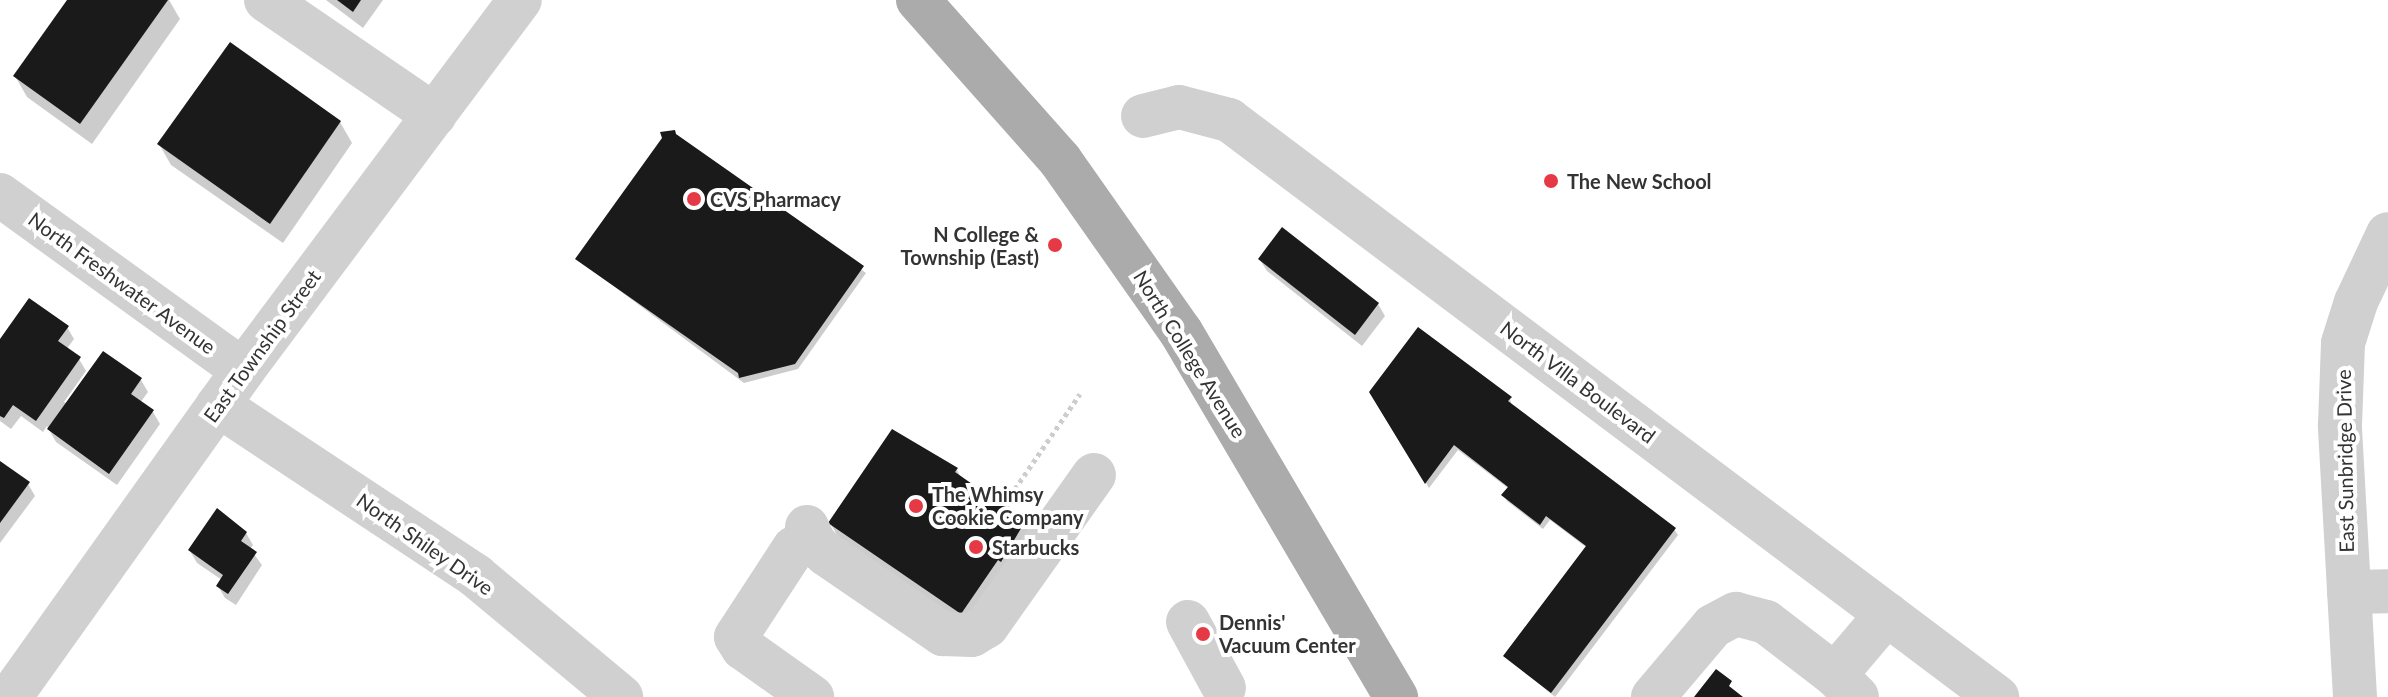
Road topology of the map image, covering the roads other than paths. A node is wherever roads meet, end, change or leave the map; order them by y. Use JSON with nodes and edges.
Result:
{"nodes":[{"id":1,"x":266,"y":0,"type":"edge"},
{"id":2,"x":520,"y":0,"type":"edge"},
{"id":3,"x":918,"y":0,"type":"edge"},
{"id":4,"x":434,"y":115,"type":"junction"},
{"id":5,"x":1143,"y":116,"type":"dead end"},
{"id":6,"x":0,"y":195,"type":"edge"},
{"id":7,"x":2388,"y":234,"type":"edge"},
{"id":8,"x":243,"y":370,"type":"junction"},
{"id":9,"x":218,"y":405,"type":"junction"},
{"id":10,"x":1094,"y":475,"type":"dead end"},
{"id":11,"x":2368,"y":591,"type":"edge"},
{"id":12,"x":1887,"y":614,"type":"junction"},
{"id":13,"x":1188,"y":622,"type":"dead end"},
{"id":14,"x":1835,"y":677,"type":"edge"},
{"id":15,"x":1220,"y":694,"type":"edge"},
{"id":16,"x":10,"y":697,"type":"edge"},
{"id":17,"x":621,"y":697,"type":"edge"},
{"id":18,"x":812,"y":697,"type":"edge"},
{"id":19,"x":1396,"y":697,"type":"edge"},
{"id":20,"x":1653,"y":697,"type":"edge"},
{"id":21,"x":1687,"y":697,"type":"edge"},
{"id":22,"x":1997,"y":697,"type":"edge"},
{"id":23,"x":2355,"y":697,"type":"edge"}],
"edges":[{"from":1,"to":4,"type":"street"},
{"from":2,"to":4,"type":"street","name":"East Township Street"},
{"from":3,"to":19,"type":"main road","name":"North College Avenue"},
{"from":4,"to":8,"type":"street","name":"East Township Street"},
{"from":5,"to":12,"type":"street","name":"North Villa Boulevard"},
{"from":6,"to":8,"type":"street","name":"North Freshwater Avenue"},
{"from":7,"to":11,"type":"street","name":"East Sunbridge Drive"},
{"from":8,"to":9,"type":"street","name":"East Township Street"},
{"from":9,"to":16,"type":"street","name":"East Township Street"},
{"from":9,"to":17,"type":"street","name":"North Shiley Drive"},
{"from":10,"to":18,"type":"street"},
{"from":11,"to":23,"type":"street","name":"East Sunbridge Drive"},
{"from":12,"to":14,"type":"street"},
{"from":12,"to":22,"type":"street","name":"North Villa Boulevard"},
{"from":13,"to":15,"type":"street"},
{"from":14,"to":20,"type":"street"},
{"from":14,"to":21,"type":"street"}]}
